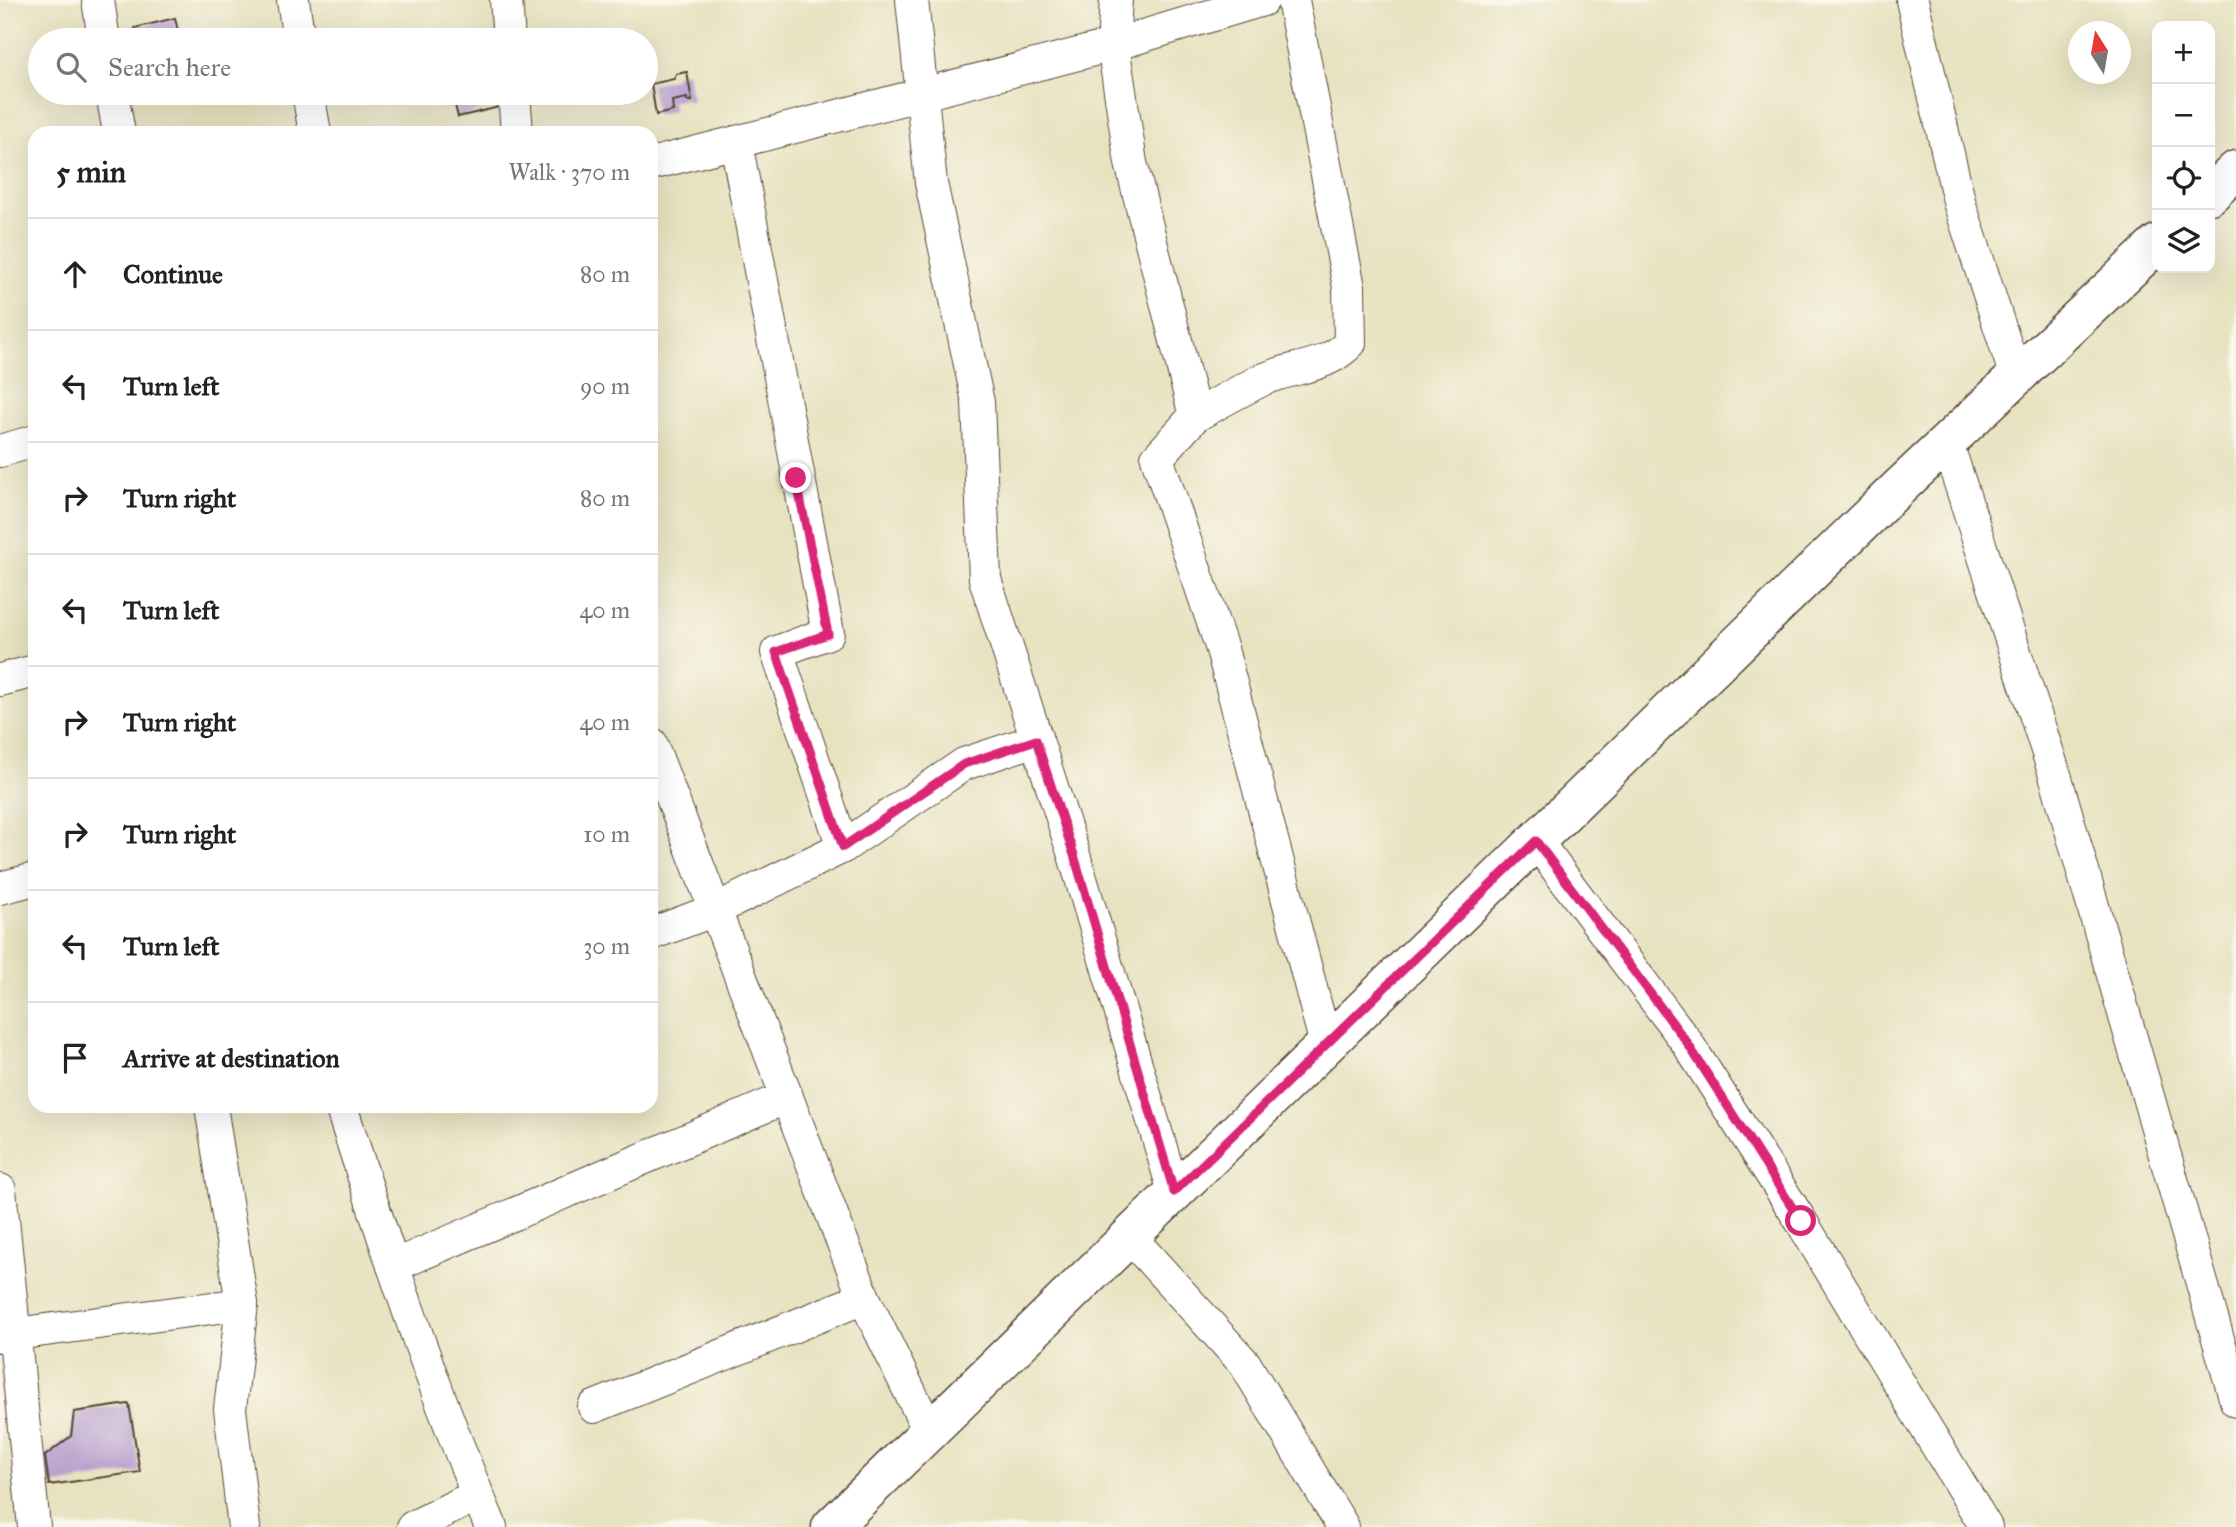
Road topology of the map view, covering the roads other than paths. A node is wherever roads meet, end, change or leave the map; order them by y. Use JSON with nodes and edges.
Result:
{"nodes":[{"id":1,"x":98,"y":0,"type":"edge"},
{"id":2,"x":293,"y":0,"type":"edge"},
{"id":3,"x":506,"y":0,"type":"edge"},
{"id":4,"x":912,"y":0,"type":"edge"},
{"id":5,"x":1116,"y":0,"type":"edge"},
{"id":6,"x":1263,"y":0,"type":"edge"},
{"id":7,"x":1293,"y":0,"type":"edge"},
{"id":8,"x":1912,"y":0,"type":"edge"},
{"id":9,"x":102,"y":28,"type":"edge"},
{"id":10,"x":297,"y":28,"type":"edge"},
{"id":11,"x":508,"y":28,"type":"edge"},
{"id":12,"x":1113,"y":45,"type":"junction"},
{"id":13,"x":922,"y":94,"type":"junction"},
{"id":14,"x":115,"y":105,"type":"edge"},
{"id":15,"x":310,"y":105,"type":"edge"},
{"id":16,"x":515,"y":105,"type":"edge"},
{"id":17,"x":118,"y":126,"type":"edge"},
{"id":18,"x":314,"y":126,"type":"edge"},
{"id":19,"x":516,"y":126,"type":"edge"},
{"id":20,"x":736,"y":142,"type":"junction"},
{"id":21,"x":658,"y":162,"type":"edge"},
{"id":22,"x":2236,"y":170,"type":"edge"},
{"id":23,"x":2215,"y":190,"type":"edge"},
{"id":24,"x":2152,"y":249,"type":"edge"},
{"id":25,"x":2016,"y":377,"type":"junction"},
{"id":26,"x":1195,"y":416,"type":"junction"},
{"id":27,"x":28,"y":443,"type":"edge"},
{"id":28,"x":1947,"y":443,"type":"junction"},
{"id":29,"x":0,"y":451,"type":"edge"},
{"id":30,"x":28,"y":673,"type":"edge"},
{"id":31,"x":0,"y":680,"type":"edge"},
{"id":32,"x":1036,"y":740,"type":"junction"},
{"id":33,"x":658,"y":761,"type":"edge"},
{"id":34,"x":1536,"y":841,"type":"junction"},
{"id":35,"x":843,"y":847,"type":"junction"},
{"id":36,"x":28,"y":881,"type":"edge"},
{"id":37,"x":0,"y":888,"type":"edge"},
{"id":38,"x":715,"y":910,"type":"junction"},
{"id":39,"x":658,"y":931,"type":"edge"},
{"id":40,"x":1326,"y":1045,"type":"junction"},
{"id":41,"x":787,"y":1097,"type":"junction"},
{"id":42,"x":212,"y":1113,"type":"edge"},
{"id":43,"x":343,"y":1113,"type":"edge"},
{"id":44,"x":0,"y":1190,"type":"edge"},
{"id":45,"x":1174,"y":1192,"type":"junction"},
{"id":46,"x":1129,"y":1236,"type":"junction"},
{"id":47,"x":393,"y":1266,"type":"junction"},
{"id":48,"x":864,"y":1298,"type":"junction"},
{"id":49,"x":242,"y":1304,"type":"junction"},
{"id":50,"x":7,"y":1335,"type":"edge"},
{"id":51,"x":2236,"y":1401,"type":"edge"},
{"id":52,"x":594,"y":1407,"type":"dead end"},
{"id":53,"x":929,"y":1431,"type":"junction"},
{"id":54,"x":477,"y":1495,"type":"junction"},
{"id":55,"x":34,"y":1527,"type":"edge"},
{"id":56,"x":244,"y":1527,"type":"edge"},
{"id":57,"x":413,"y":1527,"type":"edge"},
{"id":58,"x":491,"y":1527,"type":"edge"},
{"id":59,"x":831,"y":1527,"type":"edge"},
{"id":60,"x":1343,"y":1527,"type":"edge"},
{"id":61,"x":1986,"y":1527,"type":"edge"}],
"edges":[{"from":1,"to":9,"type":"street"},
{"from":2,"to":10,"type":"street"},
{"from":3,"to":11,"type":"street"},
{"from":4,"to":13,"type":"street"},
{"from":5,"to":12,"type":"street"},
{"from":6,"to":12,"type":"street"},
{"from":7,"to":26,"type":"street"},
{"from":8,"to":25,"type":"street"},
{"from":12,"to":13,"type":"street"},
{"from":12,"to":26,"type":"street"},
{"from":13,"to":20,"type":"street"},
{"from":13,"to":32,"type":"street"},
{"from":14,"to":17,"type":"street"},
{"from":15,"to":18,"type":"street"},
{"from":16,"to":19,"type":"street"},
{"from":20,"to":21,"type":"street"},
{"from":20,"to":35,"type":"street"},
{"from":22,"to":23,"type":"main road"},
{"from":24,"to":25,"type":"main road"},
{"from":25,"to":28,"type":"main road"},
{"from":26,"to":40,"type":"street"},
{"from":27,"to":29,"type":"street"},
{"from":28,"to":34,"type":"main road"},
{"from":28,"to":51,"type":"street"},
{"from":30,"to":31,"type":"street"},
{"from":32,"to":35,"type":"street"},
{"from":32,"to":45,"type":"street"},
{"from":33,"to":38,"type":"street"},
{"from":34,"to":40,"type":"main road"},
{"from":34,"to":61,"type":"street"},
{"from":35,"to":38,"type":"street"},
{"from":36,"to":37,"type":"street"},
{"from":38,"to":39,"type":"street"},
{"from":38,"to":41,"type":"street"},
{"from":40,"to":45,"type":"main road"},
{"from":41,"to":47,"type":"street"},
{"from":41,"to":48,"type":"street"},
{"from":42,"to":49,"type":"street"},
{"from":43,"to":47,"type":"street"},
{"from":44,"to":50,"type":"street"},
{"from":45,"to":46,"type":"main road"},
{"from":46,"to":53,"type":"main road"},
{"from":46,"to":60,"type":"street"},
{"from":47,"to":54,"type":"street"},
{"from":48,"to":52,"type":"street"},
{"from":48,"to":53,"type":"street"},
{"from":49,"to":50,"type":"street"},
{"from":49,"to":56,"type":"street"},
{"from":50,"to":55,"type":"street"},
{"from":53,"to":59,"type":"main road"},
{"from":54,"to":57,"type":"street"},
{"from":54,"to":58,"type":"street"}]}
